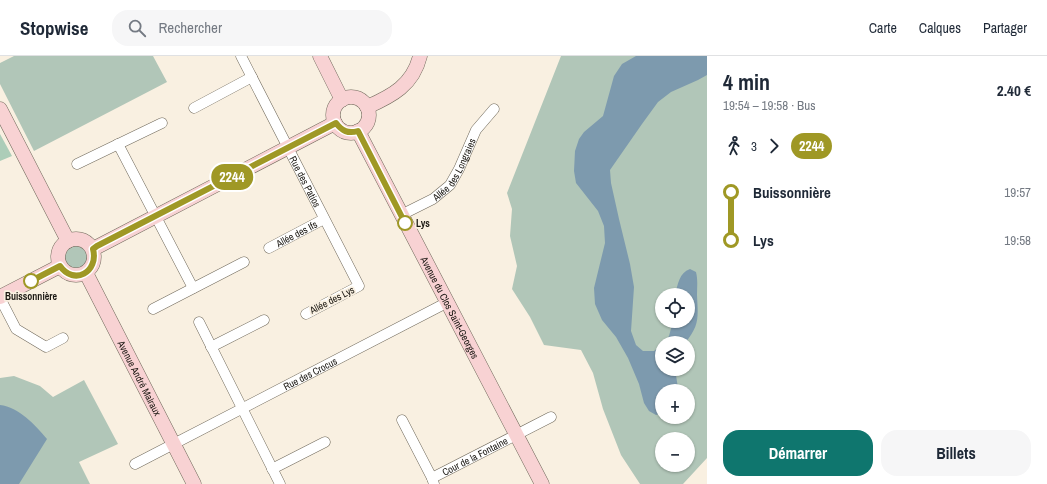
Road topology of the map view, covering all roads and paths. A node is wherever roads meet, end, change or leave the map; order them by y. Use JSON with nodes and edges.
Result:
{"nodes":[{"id":1,"x":241,"y":56,"type":"edge"},
{"id":2,"x":320,"y":56,"type":"edge"},
{"id":3,"x":420,"y":56,"type":"edge"},
{"id":4,"x":252,"y":77,"type":"junction"},
{"id":5,"x":342,"y":100,"type":"junction"},
{"id":6,"x":367,"y":107,"type":"junction"},
{"id":7,"x":194,"y":108,"type":"dead end"},
{"id":8,"x":0,"y":110,"type":"edge"},
{"id":9,"x":494,"y":110,"type":"dead end"},
{"id":10,"x":162,"y":123,"type":"dead end"},
{"id":11,"x":336,"y":123,"type":"junction"},
{"id":12,"x":358,"y":131,"type":"junction"},
{"id":13,"x":118,"y":144,"type":"junction"},
{"id":14,"x":288,"y":148,"type":"junction"},
{"id":15,"x":77,"y":164,"type":"dead end"},
{"id":16,"x":401,"y":215,"type":"junction"},
{"id":17,"x":156,"y":217,"type":"junction"},
{"id":18,"x":324,"y":219,"type":"junction"},
{"id":19,"x":68,"y":241,"type":"junction"},
{"id":20,"x":269,"y":248,"type":"dead end"},
{"id":21,"x":93,"y":249,"type":"junction"},
{"id":22,"x":244,"y":262,"type":"dead end"},
{"id":23,"x":60,"y":266,"type":"junction"},
{"id":24,"x":86,"y":273,"type":"junction"},
{"id":25,"x":359,"y":286,"type":"joint"},
{"id":26,"x":193,"y":288,"type":"junction"},
{"id":27,"x":0,"y":298,"type":"edge"},
{"id":28,"x":448,"y":302,"type":"junction"},
{"id":29,"x":153,"y":309,"type":"dead end"},
{"id":30,"x":306,"y":314,"type":"dead end"},
{"id":31,"x":264,"y":320,"type":"dead end"},
{"id":32,"x":199,"y":322,"type":"dead end"},
{"id":33,"x":64,"y":338,"type":"dead end"},
{"id":34,"x":211,"y":347,"type":"junction"},
{"id":35,"x":241,"y":409,"type":"junction"},
{"id":36,"x":551,"y":417,"type":"dead end"},
{"id":37,"x":402,"y":420,"type":"dead end"},
{"id":38,"x":516,"y":435,"type":"junction"},
{"id":39,"x":325,"y":442,"type":"dead end"},
{"id":40,"x":173,"y":444,"type":"junction"},
{"id":41,"x":135,"y":464,"type":"dead end"},
{"id":42,"x":272,"y":469,"type":"junction"},
{"id":43,"x":433,"y":481,"type":"edge"},
{"id":44,"x":194,"y":484,"type":"edge"},
{"id":45,"x":280,"y":484,"type":"edge"},
{"id":46,"x":542,"y":484,"type":"edge"}],
"edges":[{"from":1,"to":4,"type":"street","name":"Rue des Patios"},
{"from":2,"to":5,"type":"street"},
{"from":3,"to":6,"type":"street"},
{"from":4,"to":7,"type":"street"},
{"from":4,"to":14,"type":"street","name":"Rue des Patios"},
{"from":5,"to":6,"type":"street"},
{"from":5,"to":11,"type":"street"},
{"from":6,"to":12,"type":"street"},
{"from":8,"to":19,"type":"street"},
{"from":9,"to":16,"type":"street","name":"Allée des Longraies"},
{"from":10,"to":13,"type":"street"},
{"from":11,"to":12,"type":"street"},
{"from":11,"to":14,"type":"street"},
{"from":12,"to":16,"type":"street","name":"Avenue du Clos Saint-Georges"},
{"from":13,"to":15,"type":"street"},
{"from":13,"to":17,"type":"street"},
{"from":14,"to":17,"type":"street"},
{"from":14,"to":18,"type":"street","name":"Rue des Patios"},
{"from":16,"to":28,"type":"street","name":"Avenue du Clos Saint-Georges"},
{"from":17,"to":21,"type":"street"},
{"from":17,"to":26,"type":"street"},
{"from":18,"to":20,"type":"street","name":"Allée des Ifs"},
{"from":18,"to":25,"type":"street","name":"Rue des Patios"},
{"from":19,"to":21,"type":"street"},
{"from":19,"to":23,"type":"street"},
{"from":21,"to":24,"type":"street"},
{"from":22,"to":26,"type":"street"},
{"from":23,"to":24,"type":"street"},
{"from":23,"to":27,"type":"street"},
{"from":24,"to":40,"type":"street","name":"Avenue André Malraux"},
{"from":25,"to":30,"type":"street","name":"Allée des Lys"},
{"from":26,"to":29,"type":"street"},
{"from":27,"to":33,"type":"street"},
{"from":28,"to":35,"type":"street","name":"Rue des Crocus"},
{"from":28,"to":38,"type":"street","name":"Avenue du Clos Saint-Georges"},
{"from":31,"to":34,"type":"street"},
{"from":32,"to":34,"type":"street"},
{"from":34,"to":35,"type":"street"},
{"from":35,"to":40,"type":"street","name":"Rue des Crocus"},
{"from":35,"to":42,"type":"street"},
{"from":36,"to":38,"type":"street","name":"Cour de la Fontaine"},
{"from":37,"to":43,"type":"street","name":"Cour de la Fontaine"},
{"from":38,"to":43,"type":"street","name":"Cour de la Fontaine"},
{"from":38,"to":46,"type":"street","name":"Avenue du Clos Saint-Georges"},
{"from":39,"to":42,"type":"street"},
{"from":40,"to":41,"type":"street","name":"Rue des Crocus"},
{"from":40,"to":44,"type":"street","name":"Avenue André Malraux"},
{"from":42,"to":45,"type":"street"}]}
